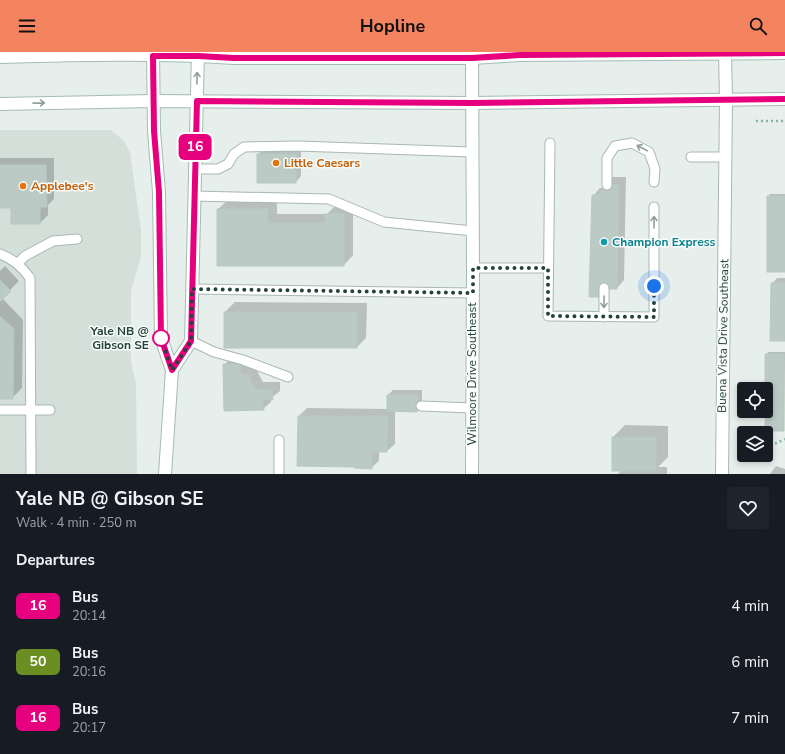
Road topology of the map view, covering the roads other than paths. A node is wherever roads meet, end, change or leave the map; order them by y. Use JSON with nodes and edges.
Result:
{"nodes":[{"id":1,"x":785,"y":52,"type":"edge"},
{"id":2,"x":579,"y":53,"type":"edge"},
{"id":3,"x":725,"y":53,"type":"junction"},
{"id":4,"x":153,"y":54,"type":"edge"},
{"id":5,"x":198,"y":54,"type":"edge"},
{"id":6,"x":521,"y":54,"type":"edge"},
{"id":7,"x":0,"y":57,"type":"edge"},
{"id":8,"x":472,"y":58,"type":"junction"},
{"id":9,"x":726,"y":99,"type":"junction"},
{"id":10,"x":785,"y":99,"type":"edge"},
{"id":11,"x":153,"y":101,"type":"junction"},
{"id":12,"x":197,"y":101,"type":"junction"},
{"id":13,"x":472,"y":103,"type":"junction"},
{"id":14,"x":0,"y":104,"type":"edge"},
{"id":15,"x":550,"y":143,"type":"dead end"},
{"id":16,"x":472,"y":152,"type":"junction"},
{"id":17,"x":692,"y":157,"type":"dead end"},
{"id":18,"x":726,"y":157,"type":"junction"},
{"id":19,"x":195,"y":169,"type":"junction"},
{"id":20,"x":654,"y":182,"type":"dead end"},
{"id":21,"x":607,"y":185,"type":"dead end"},
{"id":22,"x":194,"y":196,"type":"junction"},
{"id":23,"x":654,"y":207,"type":"dead end"},
{"id":24,"x":473,"y":231,"type":"junction"},
{"id":25,"x":77,"y":239,"type":"dead end"},
{"id":26,"x":0,"y":254,"type":"edge"},
{"id":27,"x":18,"y":264,"type":"junction"},
{"id":28,"x":473,"y":268,"type":"junction"},
{"id":29,"x":548,"y":268,"type":"junction"},
{"id":30,"x":604,"y":288,"type":"dead end"},
{"id":31,"x":192,"y":289,"type":"junction"},
{"id":32,"x":473,"y":293,"type":"junction"},
{"id":33,"x":604,"y":317,"type":"junction"},
{"id":34,"x":191,"y":341,"type":"junction"},
{"id":35,"x":172,"y":370,"type":"junction"},
{"id":36,"x":288,"y":377,"type":"dead end"},
{"id":37,"x":421,"y":406,"type":"dead end"},
{"id":38,"x":472,"y":408,"type":"junction"},
{"id":39,"x":0,"y":410,"type":"edge"},
{"id":40,"x":30,"y":410,"type":"junction"},
{"id":41,"x":50,"y":410,"type":"dead end"},
{"id":42,"x":279,"y":440,"type":"dead end"},
{"id":43,"x":30,"y":474,"type":"edge"},
{"id":44,"x":165,"y":474,"type":"edge"},
{"id":45,"x":279,"y":474,"type":"edge"},
{"id":46,"x":472,"y":474,"type":"edge"},
{"id":47,"x":722,"y":474,"type":"edge"}],
"edges":[{"from":1,"to":3,"type":"main road"},
{"from":2,"to":3,"type":"main road"},
{"from":2,"to":6,"type":"main road"},
{"from":3,"to":9,"type":"main road","name":"Buena Vista Drive Southeast"},
{"from":4,"to":5,"type":"main road"},
{"from":4,"to":7,"type":"main road"},
{"from":4,"to":11,"type":"main road"},
{"from":5,"to":8,"type":"main road"},
{"from":12,"to":5,"type":"main road","one_way":true},
{"from":6,"to":8,"type":"main road"},
{"from":8,"to":13,"type":"main road","name":"Wilmoore Drive Southeast"},
{"from":9,"to":10,"type":"main road"},
{"from":9,"to":13,"type":"main road"},
{"from":9,"to":18,"type":"main road","name":"Buena Vista Drive Southeast"},
{"from":11,"to":12,"type":"main road"},
{"from":14,"to":11,"type":"main road","one_way":true},
{"from":11,"to":35,"type":"main road"},
{"from":12,"to":13,"type":"main road"},
{"from":12,"to":19,"type":"main road"},
{"from":13,"to":16,"type":"main road","name":"Wilmoore Drive Southeast"},
{"from":15,"to":29,"type":"lane"},
{"from":16,"to":19,"type":"lane"},
{"from":16,"to":24,"type":"main road","name":"Wilmoore Drive Southeast"},
{"from":17,"to":18,"type":"lane"},
{"from":18,"to":47,"type":"main road","name":"Buena Vista Drive Southeast"},
{"from":19,"to":22,"type":"main road"},
{"from":20,"to":21,"type":"lane","one_way":true},
{"from":22,"to":24,"type":"lane"},
{"from":22,"to":31,"type":"main road"},
{"from":33,"to":23,"type":"lane","one_way":true},
{"from":24,"to":28,"type":"main road","name":"Wilmoore Drive Southeast"},
{"from":25,"to":27,"type":"lane"},
{"from":26,"to":27,"type":"lane"},
{"from":27,"to":40,"type":"lane"},
{"from":28,"to":29,"type":"lane"},
{"from":28,"to":32,"type":"main road","name":"Wilmoore Drive Southeast"},
{"from":29,"to":33,"type":"lane"},
{"from":30,"to":33,"type":"lane","one_way":true},
{"from":31,"to":32,"type":"lane"},
{"from":31,"to":34,"type":"main road"},
{"from":32,"to":38,"type":"main road","name":"Wilmoore Drive Southeast"},
{"from":34,"to":35,"type":"main road"},
{"from":34,"to":36,"type":"lane"},
{"from":35,"to":44,"type":"main road"},
{"from":37,"to":38,"type":"lane"},
{"from":38,"to":46,"type":"main road","name":"Wilmoore Drive Southeast"},
{"from":39,"to":40,"type":"lane"},
{"from":40,"to":41,"type":"lane"},
{"from":40,"to":43,"type":"lane"},
{"from":42,"to":45,"type":"lane"}]}
